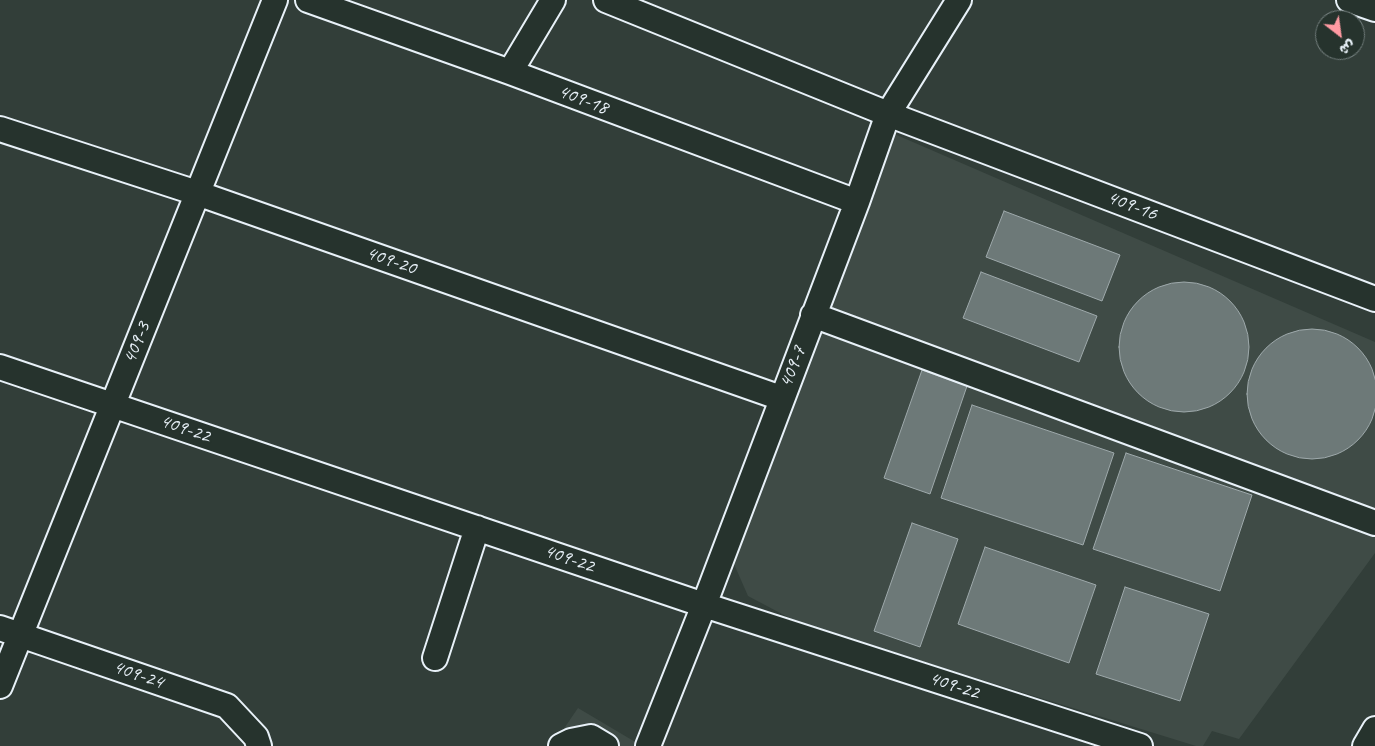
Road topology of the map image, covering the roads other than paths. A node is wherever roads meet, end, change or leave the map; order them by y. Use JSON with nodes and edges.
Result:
{"nodes":[{"id":1,"x":275,"y":0,"type":"edge"},
{"id":2,"x":308,"y":0,"type":"edge"},
{"id":3,"x":553,"y":0,"type":"edge"},
{"id":4,"x":606,"y":0,"type":"edge"},
{"id":5,"x":960,"y":0,"type":"edge"},
{"id":6,"x":1349,"y":0,"type":"edge"},
{"id":7,"x":1375,"y":10,"type":"edge"},
{"id":8,"x":510,"y":72,"type":"junction"},
{"id":9,"x":888,"y":114,"type":"junction"},
{"id":10,"x":0,"y":129,"type":"edge"},
{"id":11,"x":197,"y":193,"type":"junction"},
{"id":12,"x":857,"y":202,"type":"junction"},
{"id":13,"x":1375,"y":299,"type":"edge"},
{"id":14,"x":813,"y":316,"type":"junction"},
{"id":15,"x":0,"y":368,"type":"edge"},
{"id":16,"x":781,"y":398,"type":"junction"},
{"id":17,"x":113,"y":405,"type":"junction"},
{"id":18,"x":1375,"y":523,"type":"edge"},
{"id":19,"x":477,"y":528,"type":"junction"},
{"id":20,"x":704,"y":605,"type":"junction"},
{"id":21,"x":10,"y":631,"type":"edge"},
{"id":22,"x":435,"y":658,"type":"dead end"},
{"id":23,"x":0,"y":686,"type":"edge"},
{"id":24,"x":1375,"y":729,"type":"edge"},
{"id":25,"x":1092,"y":739,"type":"edge"},
{"id":26,"x":259,"y":746,"type":"edge"},
{"id":27,"x":561,"y":746,"type":"edge"},
{"id":28,"x":606,"y":746,"type":"edge"},
{"id":29,"x":648,"y":746,"type":"edge"},
{"id":30,"x":1140,"y":746,"type":"edge"},
{"id":31,"x":1365,"y":746,"type":"edge"}],
"edges":[{"from":1,"to":11,"type":"street","name":"409-3"},
{"from":2,"to":8,"type":"street","name":"409-18"},
{"from":3,"to":8,"type":"street"},
{"from":4,"to":9,"type":"street","name":"409-16"},
{"from":5,"to":9,"type":"street","name":"409-7"},
{"from":6,"to":7,"type":"street"},
{"from":8,"to":12,"type":"street","name":"409-18"},
{"from":9,"to":12,"type":"street","name":"409-7"},
{"from":9,"to":13,"type":"street","name":"409-16"},
{"from":10,"to":11,"type":"street","name":"409-20"},
{"from":11,"to":16,"type":"street","name":"409-20"},
{"from":11,"to":17,"type":"street","name":"409-3"},
{"from":12,"to":14,"type":"street","name":"409-7"},
{"from":14,"to":16,"type":"street","name":"409-7"},
{"from":14,"to":18,"type":"street"},
{"from":15,"to":17,"type":"street","name":"409-22"},
{"from":16,"to":20,"type":"street","name":"409-7"},
{"from":17,"to":19,"type":"street","name":"409-22"},
{"from":17,"to":21,"type":"street","name":"409-3"},
{"from":19,"to":20,"type":"street","name":"409-22"},
{"from":19,"to":22,"type":"street"},
{"from":20,"to":25,"type":"street","name":"409-22"},
{"from":20,"to":29,"type":"street","name":"409-7"},
{"from":21,"to":23,"type":"street","name":"409-3"},
{"from":21,"to":26,"type":"street","name":"409-24"},
{"from":24,"to":31,"type":"street"},
{"from":25,"to":30,"type":"street","name":"409-22"},
{"from":27,"to":28,"type":"street"}]}
